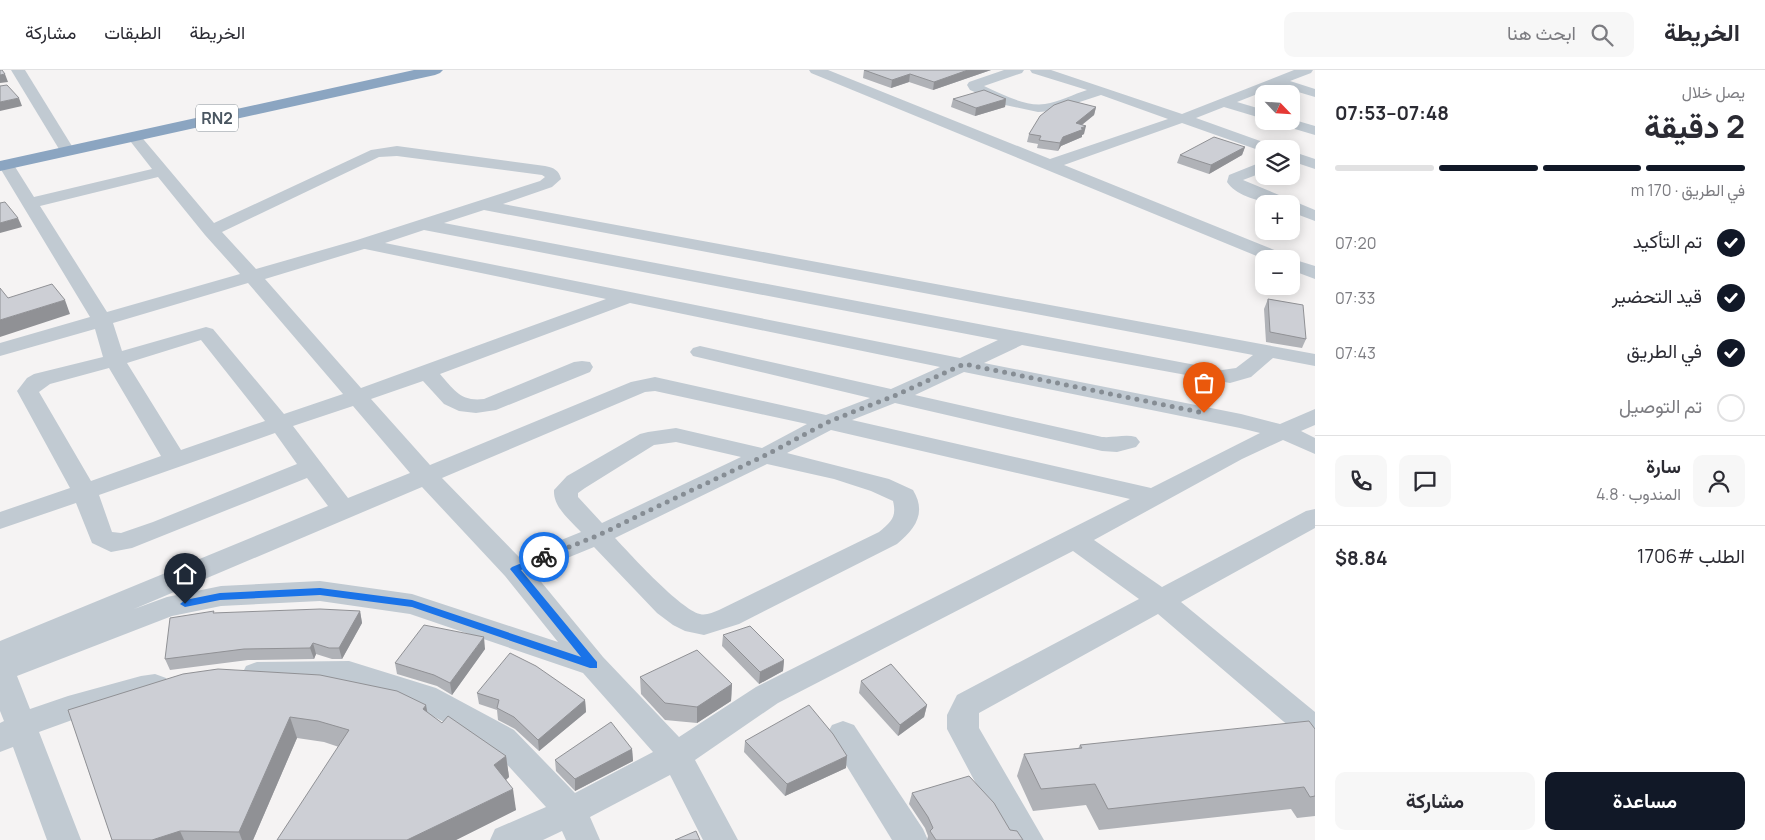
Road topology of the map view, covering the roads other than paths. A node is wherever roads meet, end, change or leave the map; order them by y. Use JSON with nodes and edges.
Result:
{"nodes":[{"id":1,"x":18,"y":70,"type":"edge"},
{"id":2,"x":435,"y":70,"type":"edge"},
{"id":3,"x":816,"y":70,"type":"edge"},
{"id":4,"x":1016,"y":70,"type":"edge"},
{"id":5,"x":1037,"y":70,"type":"edge"},
{"id":6,"x":1306,"y":70,"type":"edge"},
{"id":7,"x":862,"y":72,"type":"dead end"},
{"id":8,"x":838,"y":78,"type":"junction"},
{"id":9,"x":1276,"y":81,"type":"junction"},
{"id":10,"x":28,"y":84,"type":"junction"},
{"id":11,"x":9,"y":88,"type":"edge"},
{"id":12,"x":1101,"y":90,"type":"junction"},
{"id":13,"x":1315,"y":93,"type":"edge"},
{"id":14,"x":1223,"y":102,"type":"junction"},
{"id":15,"x":1255,"y":112,"type":"edge"},
{"id":16,"x":1181,"y":119,"type":"junction"},
{"id":17,"x":1300,"y":127,"type":"edge"},
{"id":18,"x":1315,"y":132,"type":"edge"},
{"id":19,"x":134,"y":137,"type":"junction"},
{"id":20,"x":1255,"y":144,"type":"edge"},
{"id":21,"x":67,"y":151,"type":"junction"},
{"id":22,"x":1300,"y":159,"type":"edge"},
{"id":23,"x":1315,"y":164,"type":"edge"},
{"id":24,"x":3,"y":165,"type":"edge"},
{"id":25,"x":1049,"y":165,"type":"junction"},
{"id":26,"x":1255,"y":170,"type":"edge"},
{"id":27,"x":162,"y":171,"type":"junction"},
{"id":28,"x":1261,"y":195,"type":"edge"},
{"id":29,"x":30,"y":203,"type":"junction"},
{"id":30,"x":482,"y":205,"type":"junction"},
{"id":31,"x":1300,"y":210,"type":"edge"},
{"id":32,"x":1315,"y":216,"type":"edge"},
{"id":33,"x":424,"y":224,"type":"junction"},
{"id":34,"x":583,"y":224,"type":"junction"},
{"id":35,"x":211,"y":231,"type":"junction"},
{"id":36,"x":363,"y":244,"type":"junction"},
{"id":37,"x":557,"y":250,"type":"junction"},
{"id":38,"x":1259,"y":250,"type":"edge"},
{"id":39,"x":750,"y":255,"type":"junction"},
{"id":40,"x":1300,"y":267,"type":"edge"},
{"id":41,"x":1315,"y":273,"type":"edge"},
{"id":42,"x":252,"y":276,"type":"junction"},
{"id":43,"x":689,"y":276,"type":"junction"},
{"id":44,"x":865,"y":276,"type":"junction"},
{"id":45,"x":530,"y":278,"type":"junction"},
{"id":46,"x":625,"y":298,"type":"junction"},
{"id":47,"x":849,"y":306,"type":"junction"},
{"id":48,"x":1070,"y":314,"type":"junction"},
{"id":49,"x":102,"y":320,"type":"junction"},
{"id":50,"x":1018,"y":338,"type":"junction"},
{"id":51,"x":834,"y":339,"type":"junction"},
{"id":52,"x":0,"y":350,"type":"edge"},
{"id":53,"x":1269,"y":351,"type":"junction"},
{"id":54,"x":700,"y":352,"type":"dead end"},
{"id":55,"x":115,"y":360,"type":"junction"},
{"id":56,"x":1315,"y":360,"type":"edge"},
{"id":57,"x":964,"y":364,"type":"junction"},
{"id":58,"x":582,"y":367,"type":"dead end"},
{"id":59,"x":427,"y":372,"type":"junction"},
{"id":60,"x":358,"y":396,"type":"junction"},
{"id":61,"x":894,"y":396,"type":"junction"},
{"id":62,"x":1315,"y":416,"type":"edge"},
{"id":63,"x":830,"y":421,"type":"junction"},
{"id":64,"x":279,"y":424,"type":"junction"},
{"id":65,"x":1285,"y":432,"type":"junction"},
{"id":66,"x":1128,"y":442,"type":"dead end"},
{"id":67,"x":1315,"y":447,"type":"edge"},
{"id":68,"x":764,"y":456,"type":"junction"},
{"id":69,"x":175,"y":460,"type":"junction"},
{"id":70,"x":312,"y":467,"type":"junction"},
{"id":71,"x":426,"y":476,"type":"junction"},
{"id":72,"x":85,"y":492,"type":"junction"},
{"id":73,"x":1156,"y":497,"type":"junction"},
{"id":74,"x":344,"y":510,"type":"junction"},
{"id":75,"x":1315,"y":517,"type":"edge"},
{"id":76,"x":0,"y":521,"type":"edge"},
{"id":77,"x":599,"y":535,"type":"junction"},
{"id":78,"x":1075,"y":538,"type":"junction"},
{"id":79,"x":515,"y":569,"type":"junction"},
{"id":80,"x":1160,"y":600,"type":"junction"},
{"id":81,"x":0,"y":653,"type":"edge"},
{"id":82,"x":593,"y":665,"type":"junction"},
{"id":83,"x":0,"y":670,"type":"edge"},
{"id":84,"x":229,"y":676,"type":"edge"},
{"id":85,"x":180,"y":683,"type":"edge"},
{"id":86,"x":1315,"y":730,"type":"edge"},
{"id":87,"x":10,"y":732,"type":"edge"},
{"id":88,"x":843,"y":734,"type":"dead end"},
{"id":89,"x":676,"y":756,"type":"junction"},
{"id":90,"x":571,"y":811,"type":"junction"},
{"id":91,"x":64,"y":840,"type":"edge"},
{"id":92,"x":507,"y":840,"type":"edge"},
{"id":93,"x":583,"y":840,"type":"edge"},
{"id":94,"x":721,"y":840,"type":"edge"},
{"id":95,"x":911,"y":840,"type":"edge"},
{"id":96,"x":1027,"y":840,"type":"edge"}],
"edges":[{"from":1,"to":10,"type":"street"},
{"from":2,"to":19,"type":"highway","number":"RN2"},
{"from":3,"to":8,"type":"street"},
{"from":4,"to":12,"type":"street"},
{"from":5,"to":12,"type":"street"},
{"from":6,"to":9,"type":"street"},
{"from":7,"to":8,"type":"street"},
{"from":8,"to":25,"type":"street"},
{"from":9,"to":13,"type":"street"},
{"from":9,"to":14,"type":"street"},
{"from":10,"to":11,"type":"street"},
{"from":10,"to":21,"type":"street"},
{"from":12,"to":16,"type":"street"},
{"from":14,"to":15,"type":"street"},
{"from":14,"to":16,"type":"street"},
{"from":16,"to":20,"type":"street"},
{"from":16,"to":25,"type":"street"},
{"from":17,"to":18,"type":"street"},
{"from":19,"to":21,"type":"highway","number":"RN2"},
{"from":19,"to":27,"type":"street"},
{"from":21,"to":24,"type":"highway","number":"RN2"},
{"from":22,"to":23,"type":"street"},
{"from":24,"to":29,"type":"street"},
{"from":25,"to":38,"type":"street"},
{"from":26,"to":28,"type":"street"},
{"from":27,"to":29,"type":"street"},
{"from":27,"to":35,"type":"street"},
{"from":29,"to":49,"type":"street"},
{"from":30,"to":33,"type":"street"},
{"from":30,"to":34,"type":"street"},
{"from":30,"to":35,"type":"street"},
{"from":31,"to":32,"type":"street"},
{"from":33,"to":36,"type":"street"},
{"from":33,"to":37,"type":"street"},
{"from":34,"to":37,"type":"street"},
{"from":34,"to":39,"type":"street"},
{"from":35,"to":42,"type":"street"},
{"from":36,"to":42,"type":"street"},
{"from":36,"to":45,"type":"street"},
{"from":37,"to":43,"type":"street"},
{"from":37,"to":45,"type":"street"},
{"from":39,"to":43,"type":"street"},
{"from":39,"to":44,"type":"street"},
{"from":40,"to":41,"type":"street"},
{"from":42,"to":49,"type":"street"},
{"from":42,"to":60,"type":"street"},
{"from":43,"to":46,"type":"street"},
{"from":43,"to":47,"type":"street"},
{"from":44,"to":47,"type":"street"},
{"from":44,"to":48,"type":"street"},
{"from":45,"to":46,"type":"street"},
{"from":46,"to":51,"type":"street"},
{"from":46,"to":59,"type":"street"},
{"from":47,"to":50,"type":"street"},
{"from":47,"to":51,"type":"street"},
{"from":48,"to":50,"type":"street"},
{"from":48,"to":53,"type":"street"},
{"from":49,"to":52,"type":"street"},
{"from":49,"to":55,"type":"street"},
{"from":50,"to":53,"type":"street"},
{"from":50,"to":57,"type":"street"},
{"from":51,"to":57,"type":"street"},
{"from":53,"to":56,"type":"street"},
{"from":54,"to":61,"type":"street"},
{"from":55,"to":64,"type":"street"},
{"from":55,"to":69,"type":"street"},
{"from":55,"to":72,"type":"street"},
{"from":57,"to":61,"type":"street"},
{"from":57,"to":65,"type":"street"},
{"from":58,"to":59,"type":"street"},
{"from":59,"to":60,"type":"street"},
{"from":60,"to":64,"type":"street"},
{"from":60,"to":71,"type":"street"},
{"from":61,"to":63,"type":"street"},
{"from":61,"to":66,"type":"street"},
{"from":62,"to":65,"type":"street"},
{"from":63,"to":68,"type":"street"},
{"from":63,"to":71,"type":"street"},
{"from":63,"to":73,"type":"street"},
{"from":64,"to":69,"type":"street"},
{"from":64,"to":70,"type":"street"},
{"from":65,"to":67,"type":"street"},
{"from":65,"to":73,"type":"street"},
{"from":68,"to":77,"type":"street"},
{"from":68,"to":77,"type":"street"},
{"from":68,"to":77,"type":"street"},
{"from":69,"to":72,"type":"street"},
{"from":70,"to":72,"type":"street"},
{"from":70,"to":74,"type":"street"},
{"from":71,"to":74,"type":"street"},
{"from":71,"to":79,"type":"street"},
{"from":72,"to":76,"type":"street"},
{"from":73,"to":78,"type":"street"},
{"from":74,"to":81,"type":"street"},
{"from":75,"to":80,"type":"street"},
{"from":77,"to":79,"type":"street"},
{"from":78,"to":80,"type":"street"},
{"from":78,"to":89,"type":"street"},
{"from":79,"to":82,"type":"street"},
{"from":80,"to":86,"type":"street"},
{"from":80,"to":96,"type":"street"},
{"from":82,"to":83,"type":"street"},
{"from":82,"to":89,"type":"street"},
{"from":83,"to":87,"type":"street"},
{"from":84,"to":90,"type":"street"},
{"from":85,"to":87,"type":"street"},
{"from":87,"to":91,"type":"street"},
{"from":88,"to":95,"type":"street"},
{"from":89,"to":90,"type":"street"},
{"from":89,"to":94,"type":"street"},
{"from":90,"to":92,"type":"street"},
{"from":90,"to":93,"type":"street"}]}
